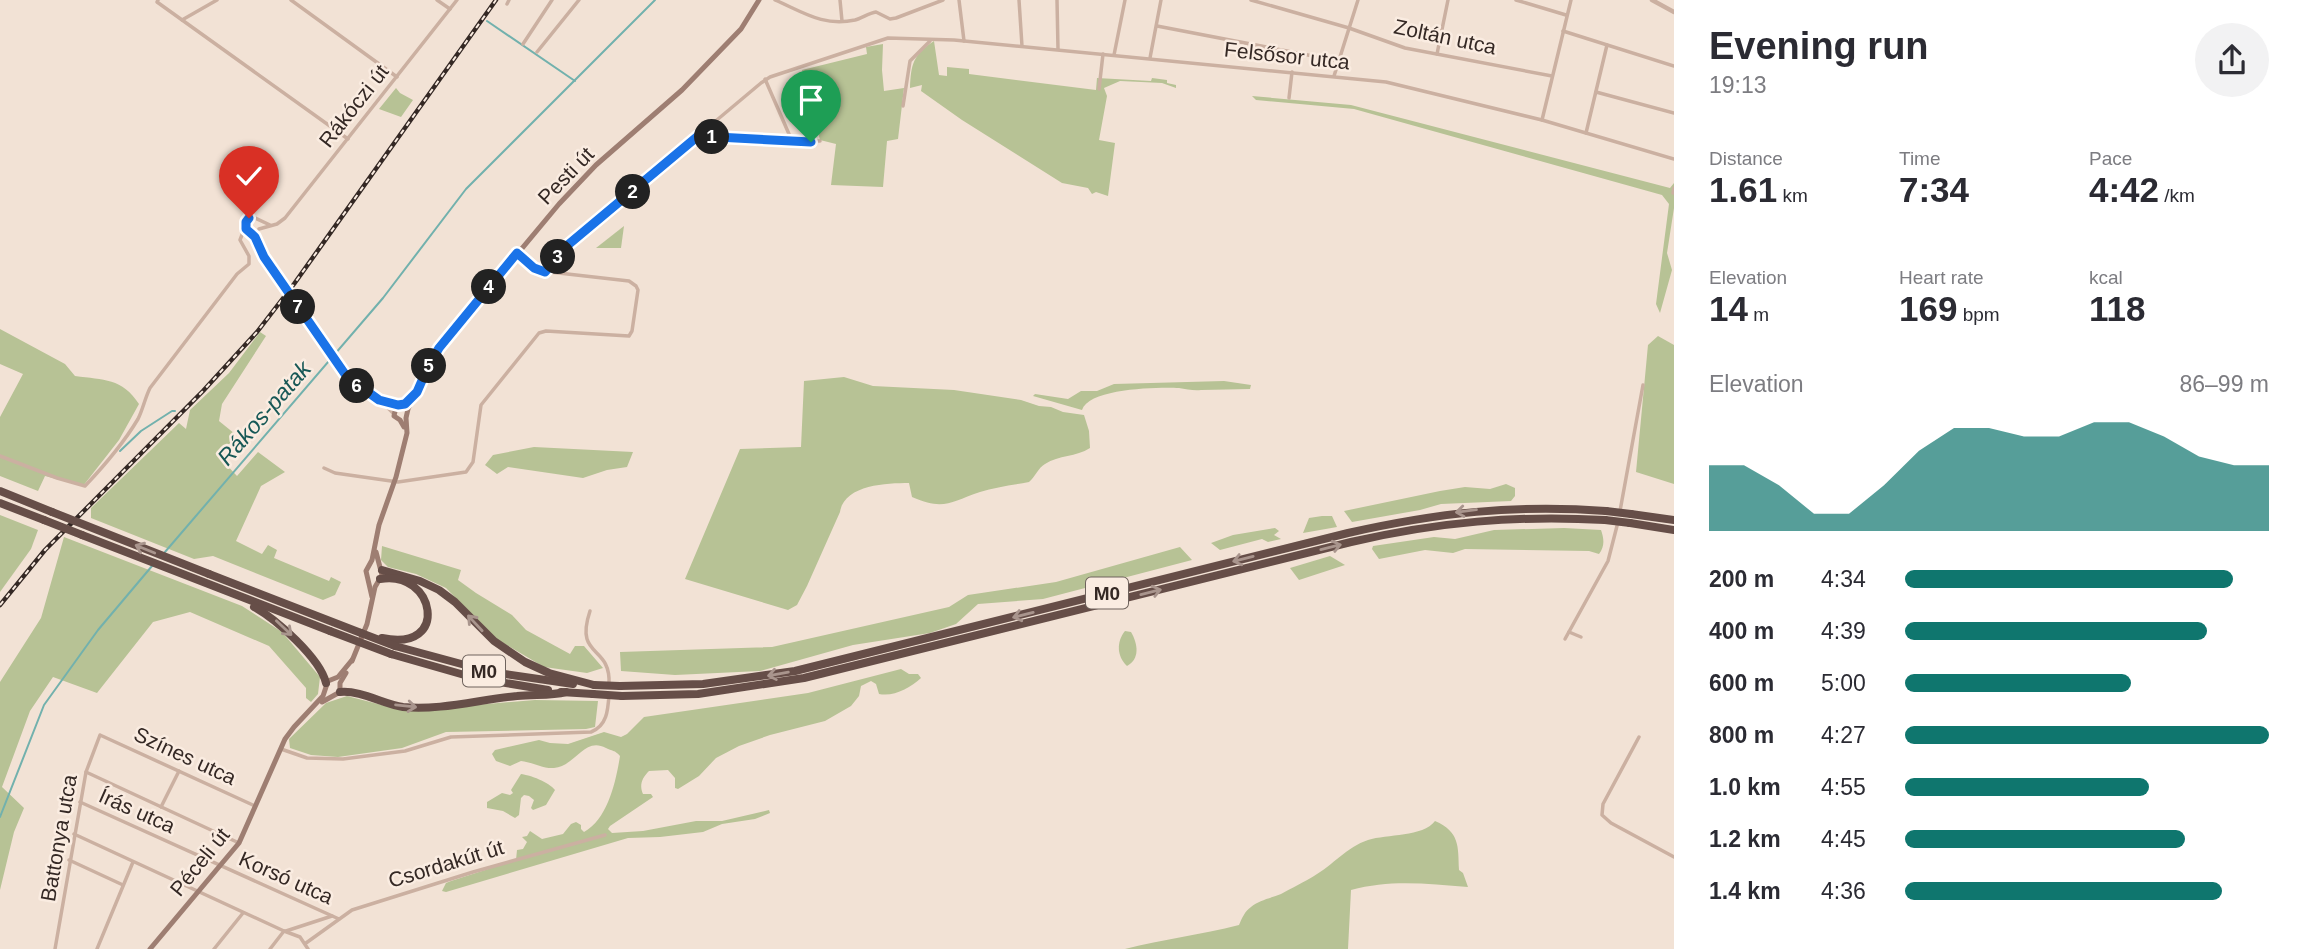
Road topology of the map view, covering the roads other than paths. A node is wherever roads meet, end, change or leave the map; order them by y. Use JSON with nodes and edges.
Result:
{"nodes":[{"id":1,"x":218,"y":0,"type":"edge"},
{"id":2,"x":292,"y":0,"type":"edge"},
{"id":3,"x":438,"y":0,"type":"edge"},
{"id":4,"x":457,"y":0,"type":"edge"},
{"id":5,"x":552,"y":0,"type":"edge"},
{"id":6,"x":579,"y":0,"type":"edge"},
{"id":7,"x":759,"y":0,"type":"edge"},
{"id":8,"x":775,"y":0,"type":"edge"},
{"id":9,"x":840,"y":0,"type":"edge"},
{"id":10,"x":943,"y":0,"type":"edge"},
{"id":11,"x":959,"y":0,"type":"edge"},
{"id":12,"x":1020,"y":0,"type":"edge"},
{"id":13,"x":1057,"y":0,"type":"edge"},
{"id":14,"x":1125,"y":0,"type":"edge"},
{"id":15,"x":1161,"y":0,"type":"edge"},
{"id":16,"x":1251,"y":0,"type":"edge"},
{"id":17,"x":1358,"y":0,"type":"edge"},
{"id":18,"x":1448,"y":0,"type":"edge"},
{"id":19,"x":1516,"y":0,"type":"edge"},
{"id":20,"x":1571,"y":0,"type":"edge"},
{"id":21,"x":1652,"y":0,"type":"edge"},
{"id":22,"x":157,"y":1,"type":"edge"},
{"id":23,"x":450,"y":9,"type":"junction"},
{"id":24,"x":1674,"y":12,"type":"edge"},
{"id":25,"x":1566,"y":15,"type":"junction"},
{"id":26,"x":182,"y":20,"type":"junction"},
{"id":27,"x":842,"y":21,"type":"junction"},
{"id":28,"x":1157,"y":26,"type":"junction"},
{"id":29,"x":1349,"y":28,"type":"junction"},
{"id":30,"x":1563,"y":32,"type":"junction"},
{"id":31,"x":931,"y":39,"type":"junction"},
{"id":32,"x":964,"y":41,"type":"junction"},
{"id":33,"x":523,"y":44,"type":"dead end"},
{"id":34,"x":1607,"y":45,"type":"junction"},
{"id":35,"x":1023,"y":46,"type":"junction"},
{"id":36,"x":1058,"y":49,"type":"junction"},
{"id":37,"x":537,"y":52,"type":"dead end"},
{"id":38,"x":1103,"y":54,"type":"junction"},
{"id":39,"x":1437,"y":54,"type":"junction"},
{"id":40,"x":1114,"y":55,"type":"junction"},
{"id":41,"x":1150,"y":58,"type":"junction"},
{"id":42,"x":1339,"y":61,"type":"junction"},
{"id":43,"x":1674,"y":66,"type":"edge"},
{"id":44,"x":1292,"y":72,"type":"junction"},
{"id":45,"x":1334,"y":76,"type":"junction"},
{"id":46,"x":1552,"y":76,"type":"junction"},
{"id":47,"x":397,"y":77,"type":"junction"},
{"id":48,"x":765,"y":79,"type":"junction"},
{"id":49,"x":1099,"y":89,"type":"dead end"},
{"id":50,"x":1596,"y":92,"type":"junction"},
{"id":51,"x":1289,"y":98,"type":"dead end"},
{"id":52,"x":903,"y":106,"type":"dead end"},
{"id":53,"x":1674,"y":113,"type":"edge"},
{"id":54,"x":1542,"y":120,"type":"junction"},
{"id":55,"x":1586,"y":133,"type":"junction"},
{"id":56,"x":698,"y":136,"type":"junction"},
{"id":57,"x":348,"y":139,"type":"junction"},
{"id":58,"x":792,"y":141,"type":"junction"},
{"id":59,"x":820,"y":142,"type":"dead end"},
{"id":60,"x":1674,"y":159,"type":"edge"},
{"id":61,"x":260,"y":222,"type":"junction"},
{"id":62,"x":272,"y":226,"type":"junction"},
{"id":63,"x":248,"y":230,"type":"junction"},
{"id":64,"x":258,"y":230,"type":"junction"},
{"id":65,"x":258,"y":243,"type":"junction"},
{"id":66,"x":517,"y":253,"type":"junction"},
{"id":67,"x":545,"y":272,"type":"junction"},
{"id":68,"x":1643,"y":386,"type":"dead end"},
{"id":69,"x":379,"y":400,"type":"junction"},
{"id":70,"x":403,"y":406,"type":"junction"},
{"id":71,"x":393,"y":413,"type":"junction"},
{"id":72,"x":403,"y":419,"type":"junction"},
{"id":73,"x":0,"y":456,"type":"edge"},
{"id":74,"x":324,"y":468,"type":"dead end"},
{"id":75,"x":395,"y":482,"type":"junction"},
{"id":76,"x":0,"y":491,"type":"edge"},
{"id":77,"x":0,"y":503,"type":"edge"},
{"id":78,"x":1630,"y":518,"type":"junction"},
{"id":79,"x":1674,"y":520,"type":"edge"},
{"id":80,"x":1674,"y":530,"type":"edge"},
{"id":81,"x":376,"y":543,"type":"junction"},
{"id":82,"x":370,"y":566,"type":"junction"},
{"id":83,"x":380,"y":573,"type":"junction"},
{"id":84,"x":369,"y":579,"type":"junction"},
{"id":85,"x":226,"y":592,"type":"junction"},
{"id":86,"x":372,"y":597,"type":"junction"},
{"id":87,"x":590,"y":611,"type":"dead end"},
{"id":88,"x":332,"y":627,"type":"junction"},
{"id":89,"x":1569,"y":632,"type":"junction"},
{"id":90,"x":361,"y":634,"type":"junction"},
{"id":91,"x":1581,"y":637,"type":"dead end"},
{"id":92,"x":1565,"y":639,"type":"dead end"},
{"id":93,"x":393,"y":650,"type":"junction"},
{"id":94,"x":333,"y":687,"type":"junction"},
{"id":95,"x":594,"y":690,"type":"junction"},
{"id":96,"x":566,"y":692,"type":"junction"},
{"id":97,"x":100,"y":735,"type":"joint"},
{"id":98,"x":1639,"y":737,"type":"dead end"},
{"id":99,"x":281,"y":749,"type":"junction"},
{"id":100,"x":179,"y":771,"type":"junction"},
{"id":101,"x":86,"y":772,"type":"junction"},
{"id":102,"x":80,"y":802,"type":"junction"},
{"id":103,"x":256,"y":806,"type":"junction"},
{"id":104,"x":161,"y":807,"type":"junction"},
{"id":105,"x":74,"y":834,"type":"junction"},
{"id":106,"x":605,"y":835,"type":"dead end"},
{"id":107,"x":239,"y":843,"type":"junction"},
{"id":108,"x":1674,"y":857,"type":"edge"},
{"id":109,"x":69,"y":860,"type":"junction"},
{"id":110,"x":133,"y":862,"type":"junction"},
{"id":111,"x":220,"y":865,"type":"junction"},
{"id":112,"x":123,"y":885,"type":"junction"},
{"id":113,"x":197,"y":891,"type":"junction"},
{"id":114,"x":243,"y":913,"type":"junction"},
{"id":115,"x":332,"y":916,"type":"junction"},
{"id":116,"x":339,"y":919,"type":"junction"},
{"id":117,"x":284,"y":932,"type":"junction"},
{"id":118,"x":306,"y":943,"type":"junction"},
{"id":119,"x":55,"y":949,"type":"edge"},
{"id":120,"x":97,"y":949,"type":"edge"},
{"id":121,"x":150,"y":949,"type":"edge"},
{"id":122,"x":214,"y":949,"type":"edge"},
{"id":123,"x":270,"y":949,"type":"edge"},
{"id":124,"x":308,"y":949,"type":"edge"}],
"edges":[{"from":1,"to":26,"type":"street"},
{"from":2,"to":47,"type":"street"},
{"from":3,"to":23,"type":"street"},
{"from":4,"to":23,"type":"street","name":"Rákóczi út"},
{"from":5,"to":33,"type":"street"},
{"from":6,"to":37,"type":"street"},
{"from":7,"to":66,"type":"main road","name":"Pesti út"},
{"from":8,"to":27,"type":"street"},
{"from":9,"to":27,"type":"street"},
{"from":10,"to":27,"type":"street"},
{"from":11,"to":32,"type":"street"},
{"from":12,"to":35,"type":"street"},
{"from":13,"to":36,"type":"street"},
{"from":14,"to":40,"type":"street"},
{"from":15,"to":28,"type":"street"},
{"from":16,"to":29,"type":"street","name":"Zoltán utca"},
{"from":17,"to":29,"type":"street"},
{"from":18,"to":39,"type":"street"},
{"from":19,"to":25,"type":"street"},
{"from":20,"to":25,"type":"street"},
{"from":21,"to":24,"type":"street"},
{"from":22,"to":26,"type":"street"},
{"from":23,"to":47,"type":"street","name":"Rákóczi út"},
{"from":25,"to":30,"type":"street"},
{"from":26,"to":57,"type":"street"},
{"from":28,"to":41,"type":"street"},
{"from":28,"to":42,"type":"street"},
{"from":29,"to":39,"type":"street","name":"Zoltán utca"},
{"from":29,"to":42,"type":"street"},
{"from":30,"to":34,"type":"street"},
{"from":30,"to":46,"type":"street"},
{"from":31,"to":32,"type":"street","name":"Felsősor utca"},
{"from":31,"to":48,"type":"street","name":"Felsősor utca"},
{"from":31,"to":52,"type":"street"},
{"from":32,"to":35,"type":"street","name":"Felsősor utca"},
{"from":34,"to":43,"type":"street"},
{"from":34,"to":50,"type":"street"},
{"from":35,"to":36,"type":"street","name":"Felsősor utca"},
{"from":36,"to":38,"type":"street","name":"Felsősor utca"},
{"from":38,"to":40,"type":"street","name":"Felsősor utca"},
{"from":38,"to":49,"type":"street"},
{"from":39,"to":46,"type":"street","name":"Zoltán utca"},
{"from":40,"to":41,"type":"street","name":"Felsősor utca"},
{"from":41,"to":44,"type":"street","name":"Felsősor utca"},
{"from":42,"to":45,"type":"street"},
{"from":44,"to":45,"type":"street","name":"Felsősor utca"},
{"from":44,"to":51,"type":"street"},
{"from":45,"to":54,"type":"street","name":"Felsősor utca"},
{"from":46,"to":54,"type":"street"},
{"from":47,"to":57,"type":"street","name":"Rákóczi út"},
{"from":48,"to":56,"type":"street"},
{"from":48,"to":58,"type":"street"},
{"from":50,"to":53,"type":"street"},
{"from":50,"to":55,"type":"street"},
{"from":54,"to":55,"type":"street","name":"Felsősor utca"},
{"from":55,"to":60,"type":"street","name":"Felsősor utca"},
{"from":56,"to":58,"type":"street"},
{"from":56,"to":67,"type":"street"},
{"from":57,"to":62,"type":"street","name":"Rákóczi út"},
{"from":58,"to":59,"type":"street"},
{"from":61,"to":62,"type":"street"},
{"from":61,"to":63,"type":"street"},
{"from":61,"to":64,"type":"street"},
{"from":62,"to":64,"type":"street","name":"Rákóczi út"},
{"from":63,"to":64,"type":"street"},
{"from":63,"to":65,"type":"street"},
{"from":63,"to":73,"type":"street"},
{"from":64,"to":65,"type":"street"},
{"from":65,"to":69,"type":"street","bridge":true},
{"from":66,"to":67,"type":"street"},
{"from":66,"to":70,"type":"main road","name":"Pesti út"},
{"from":67,"to":75,"type":"street"},
{"from":68,"to":89,"type":"street"},
{"from":69,"to":70,"type":"street"},
{"from":69,"to":71,"type":"street"},
{"from":70,"to":71,"type":"main road","name":"Pesti út"},
{"from":70,"to":72,"type":"main road"},
{"from":71,"to":72,"type":"main road"},
{"from":72,"to":75,"type":"main road"},
{"from":74,"to":75,"type":"street"},
{"from":75,"to":81,"type":"main road"},
{"from":88,"to":76,"type":"highway","number":"M0","one_way":true,"bridge":true},
{"from":77,"to":85,"type":"highway","number":"M0","bridge":true},
{"from":78,"to":79,"type":"highway","number":"M0"},
{"from":78,"to":80,"type":"highway","number":"M0"},
{"from":78,"to":95,"type":"highway","number":"M0","bridge":true},
{"from":81,"to":82,"type":"main road"},
{"from":81,"to":83,"type":"main road"},
{"from":82,"to":83,"type":"main road"},
{"from":82,"to":84,"type":"main road"},
{"from":83,"to":84,"type":"main road"},
{"from":83,"to":86,"type":"main road"},
{"from":83,"to":90,"type":"highway","bridge":true},
{"from":95,"to":83,"type":"highway","one_way":true},
{"from":84,"to":86,"type":"main road"},
{"from":85,"to":88,"type":"highway","number":"M0"},
{"from":85,"to":94,"type":"highway","one_way":true},
{"from":86,"to":94,"type":"main road","name":"Péceli út"},
{"from":87,"to":99,"type":"street"},
{"from":88,"to":90,"type":"highway","number":"M0"},
{"from":88,"to":93,"type":"highway","number":"M0","bridge":true},
{"from":89,"to":91,"type":"street"},
{"from":89,"to":92,"type":"street"},
{"from":90,"to":93,"type":"highway","number":"M0","bridge":true},
{"from":93,"to":95,"type":"highway","number":"M0"},
{"from":93,"to":96,"type":"highway","number":"M0"},
{"from":94,"to":96,"type":"highway","one_way":true},
{"from":94,"to":99,"type":"main road","name":"Péceli út"},
{"from":95,"to":96,"type":"highway","number":"M0"},
{"from":97,"to":100,"type":"street","name":"Színes utca"},
{"from":97,"to":101,"type":"street","name":"Battonya utca"},
{"from":98,"to":108,"type":"street"},
{"from":99,"to":103,"type":"main road","name":"Péceli út"},
{"from":100,"to":103,"type":"street","name":"Színes utca"},
{"from":100,"to":104,"type":"street"},
{"from":101,"to":102,"type":"street","name":"Battonya utca"},
{"from":101,"to":104,"type":"street"},
{"from":102,"to":105,"type":"street","name":"Battonya utca"},
{"from":102,"to":111,"type":"street","name":"Írás utca"},
{"from":103,"to":107,"type":"main road","name":"Péceli út"},
{"from":104,"to":107,"type":"street"},
{"from":105,"to":109,"type":"street","name":"Battonya utca"},
{"from":105,"to":110,"type":"street"},
{"from":106,"to":116,"type":"street","name":"Csordakút út"},
{"from":107,"to":111,"type":"main road","name":"Péceli út"},
{"from":109,"to":112,"type":"street"},
{"from":109,"to":119,"type":"street","name":"Battonya utca"},
{"from":110,"to":112,"type":"street"},
{"from":110,"to":113,"type":"street"},
{"from":111,"to":113,"type":"main road","name":"Péceli út"},
{"from":111,"to":115,"type":"street","name":"Korsó utca"},
{"from":112,"to":120,"type":"street"},
{"from":113,"to":114,"type":"street"},
{"from":113,"to":121,"type":"main road","name":"Péceli út"},
{"from":114,"to":117,"type":"street"},
{"from":114,"to":122,"type":"street"},
{"from":115,"to":116,"type":"street","name":"Korsó utca"},
{"from":115,"to":117,"type":"street"},
{"from":116,"to":118,"type":"street","name":"Csordakút út"},
{"from":117,"to":118,"type":"street"},
{"from":117,"to":123,"type":"street"},
{"from":118,"to":124,"type":"street"}]}
